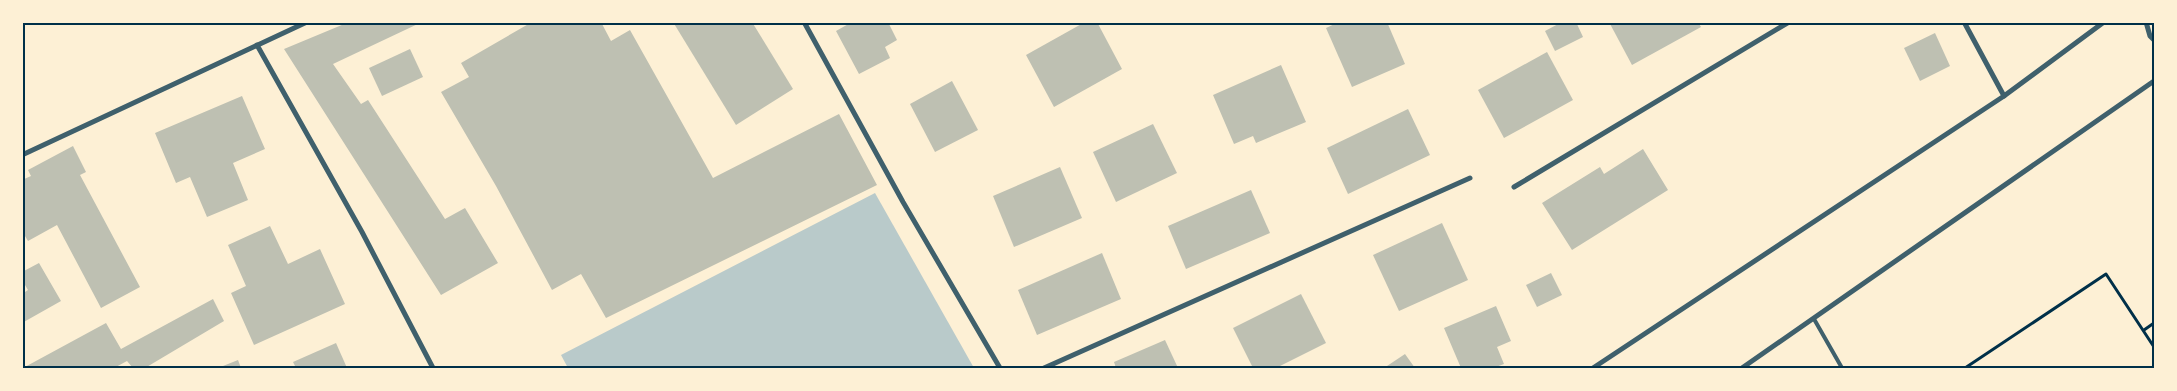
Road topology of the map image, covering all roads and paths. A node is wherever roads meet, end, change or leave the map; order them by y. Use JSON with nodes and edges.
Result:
{"nodes":[{"id":1,"x":307,"y":22,"type":"edge"},
{"id":2,"x":804,"y":22,"type":"edge"},
{"id":3,"x":1788,"y":22,"type":"edge"},
{"id":4,"x":1964,"y":22,"type":"edge"},
{"id":5,"x":2104,"y":22,"type":"edge"},
{"id":6,"x":2146,"y":22,"type":"edge"},
{"id":7,"x":2154,"y":40,"type":"edge"},
{"id":8,"x":257,"y":44,"type":"junction"},
{"id":9,"x":2154,"y":82,"type":"edge"},
{"id":10,"x":2004,"y":96,"type":"junction"},
{"id":11,"x":22,"y":155,"type":"edge"},
{"id":12,"x":1470,"y":178,"type":"dead end"},
{"id":13,"x":1514,"y":187,"type":"dead end"},
{"id":14,"x":1814,"y":319,"type":"junction"},
{"id":15,"x":2154,"y":323,"type":"edge"},
{"id":16,"x":2144,"y":330,"type":"junction"},
{"id":17,"x":2154,"y":347,"type":"edge"},
{"id":18,"x":433,"y":368,"type":"edge"},
{"id":19,"x":1000,"y":368,"type":"edge"},
{"id":20,"x":1044,"y":368,"type":"edge"},
{"id":21,"x":1594,"y":368,"type":"edge"},
{"id":22,"x":1742,"y":368,"type":"edge"},
{"id":23,"x":1842,"y":368,"type":"edge"},
{"id":24,"x":1965,"y":368,"type":"edge"}],
"edges":[{"from":1,"to":8,"type":"street"},
{"from":2,"to":19,"type":"street"},
{"from":3,"to":13,"type":"street"},
{"from":4,"to":10,"type":"street"},
{"from":5,"to":10,"type":"street"},
{"from":6,"to":7,"type":"street"},
{"from":8,"to":11,"type":"street"},
{"from":8,"to":18,"type":"street"},
{"from":9,"to":14,"type":"street"},
{"from":10,"to":21,"type":"street"},
{"from":12,"to":20,"type":"street"},
{"from":14,"to":22,"type":"street"},
{"from":14,"to":23,"type":"lane"},
{"from":15,"to":16,"type":"path"},
{"from":16,"to":17,"type":"path"},
{"from":16,"to":24,"type":"path"}]}
